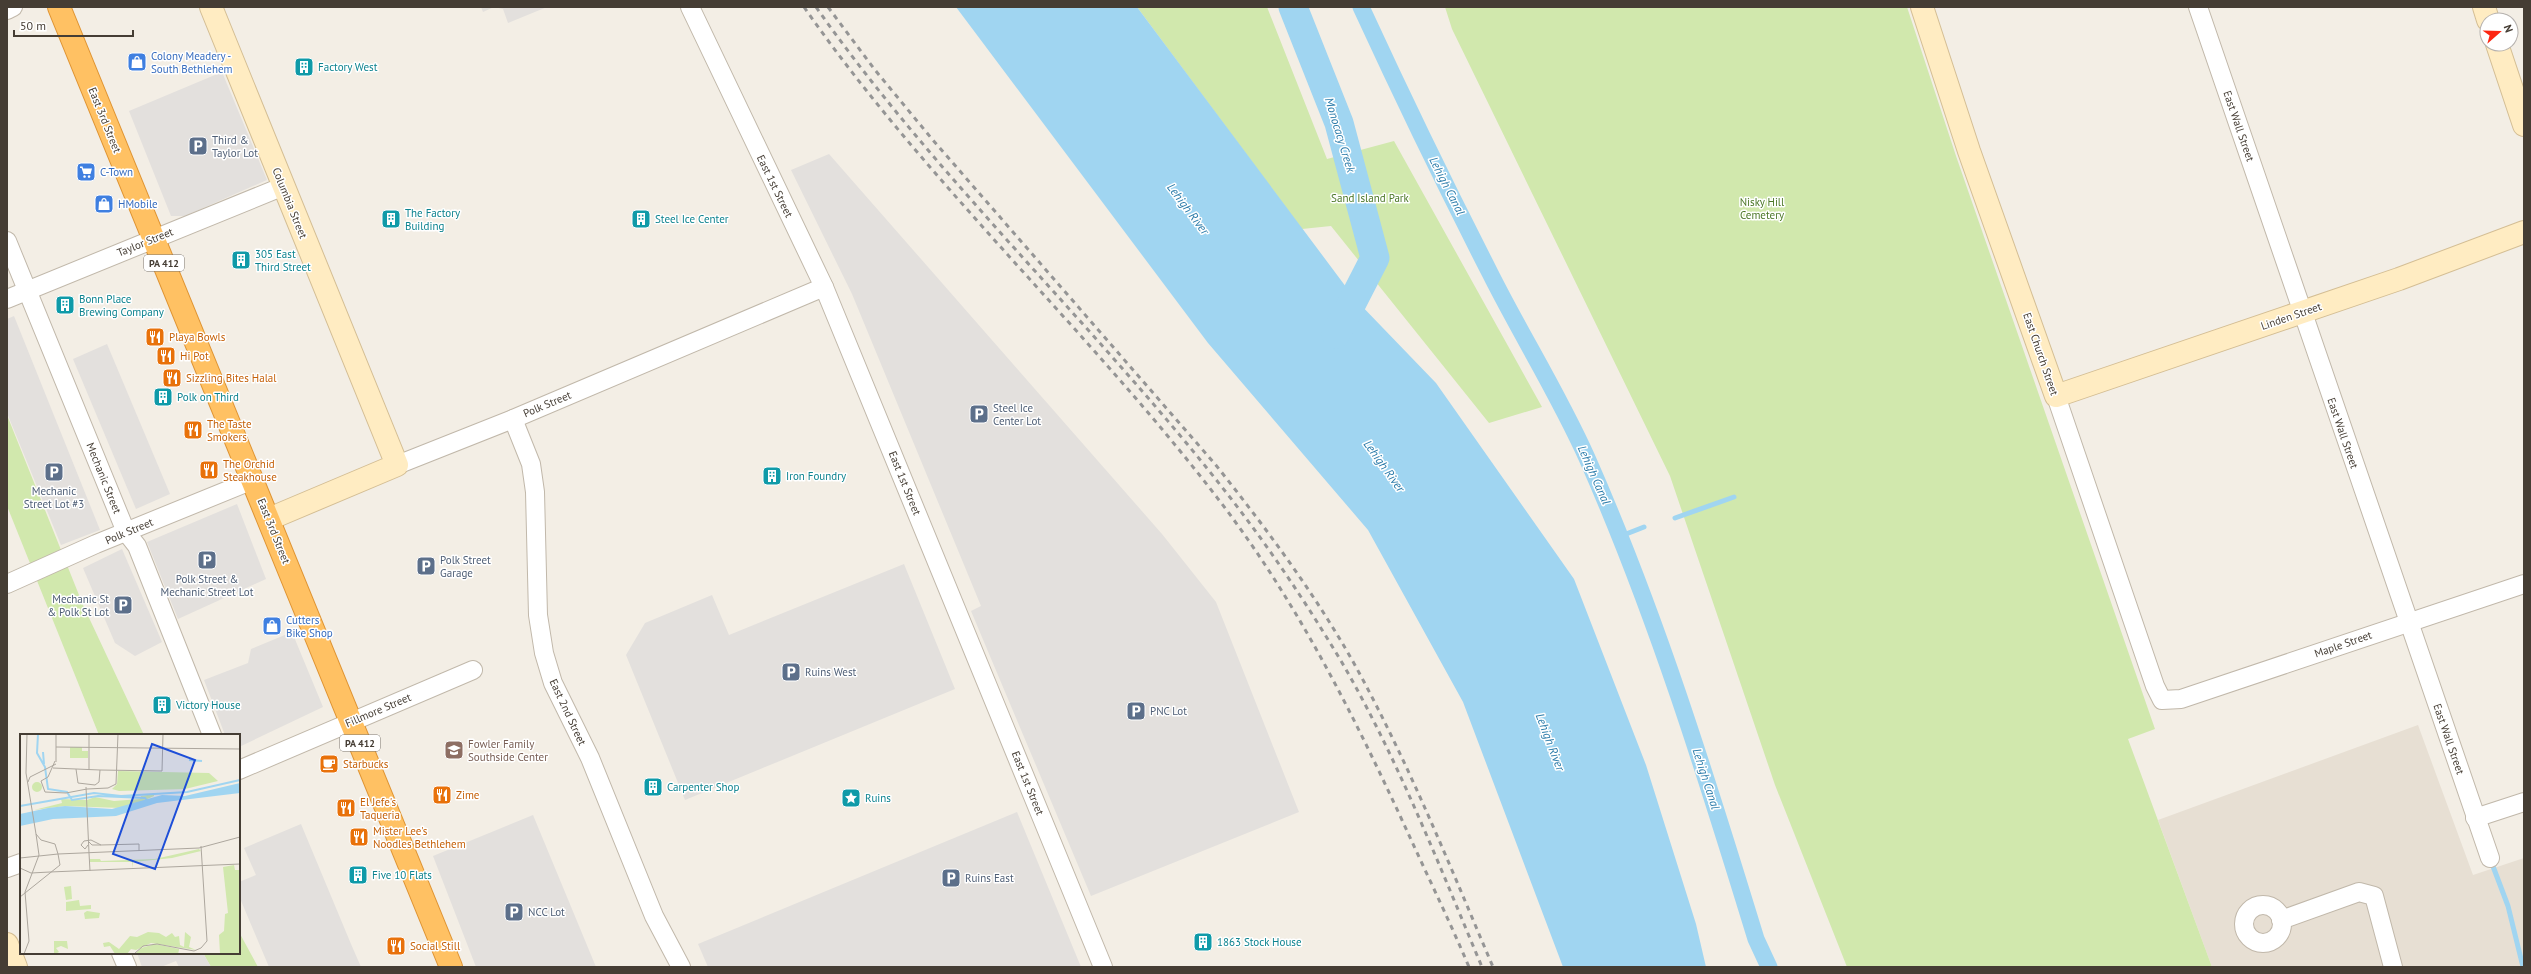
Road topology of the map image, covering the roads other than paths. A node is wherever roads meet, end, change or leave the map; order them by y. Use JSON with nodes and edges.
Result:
{"nodes":[{"id":1,"x":13,"y":7,"type":"edge"},
{"id":2,"x":59,"y":7,"type":"edge"},
{"id":3,"x":211,"y":7,"type":"edge"},
{"id":4,"x":690,"y":7,"type":"edge"},
{"id":5,"x":1922,"y":7,"type":"edge"},
{"id":6,"x":2198,"y":7,"type":"edge"},
{"id":7,"x":7,"y":10,"type":"edge"},
{"id":8,"x":2499,"y":52,"type":"edge"},
{"id":9,"x":2524,"y":125,"type":"edge"},
{"id":10,"x":284,"y":186,"type":"junction"},
{"id":11,"x":2524,"y":232,"type":"edge"},
{"id":12,"x":153,"y":238,"type":"junction"},
{"id":13,"x":7,"y":241,"type":"edge"},
{"id":14,"x":824,"y":287,"type":"junction"},
{"id":15,"x":28,"y":290,"type":"junction"},
{"id":16,"x":7,"y":299,"type":"edge"},
{"id":17,"x":2302,"y":312,"type":"junction"},
{"id":18,"x":2056,"y":396,"type":"junction"},
{"id":19,"x":512,"y":419,"type":"junction"},
{"id":20,"x":397,"y":465,"type":"junction"},
{"id":21,"x":253,"y":480,"type":"junction"},
{"id":22,"x":269,"y":519,"type":"junction"},
{"id":23,"x":126,"y":532,"type":"junction"},
{"id":24,"x":7,"y":584,"type":"edge"},
{"id":25,"x":2524,"y":584,"type":"edge"},
{"id":26,"x":2408,"y":621,"type":"junction"},
{"id":27,"x":473,"y":670,"type":"dead end"},
{"id":28,"x":2162,"y":700,"type":"joint"},
{"id":29,"x":351,"y":721,"type":"junction"},
{"id":30,"x":212,"y":734,"type":"edge"},
{"id":31,"x":240,"y":770,"type":"edge"},
{"id":32,"x":2524,"y":802,"type":"edge"},
{"id":33,"x":2476,"y":818,"type":"junction"},
{"id":34,"x":2490,"y":858,"type":"dead end"},
{"id":35,"x":20,"y":862,"type":"edge"},
{"id":36,"x":7,"y":868,"type":"edge"},
{"id":37,"x":2281,"y":920,"type":"dead end"},
{"id":38,"x":7,"y":944,"type":"edge"},
{"id":39,"x":121,"y":954,"type":"edge"},
{"id":40,"x":448,"y":966,"type":"edge"},
{"id":41,"x":16,"y":967,"type":"edge"},
{"id":42,"x":127,"y":967,"type":"edge"},
{"id":43,"x":682,"y":967,"type":"edge"},
{"id":44,"x":1103,"y":967,"type":"edge"},
{"id":45,"x":2393,"y":967,"type":"edge"}],
"edges":[{"from":1,"to":7,"type":"street"},
{"from":2,"to":12,"type":"highway","name":"East 3rd Street","number":"PA 412"},
{"from":3,"to":10,"type":"street","name":"Columbia Street"},
{"from":4,"to":14,"type":"street","name":"East 1st Street"},
{"from":5,"to":18,"type":"street","name":"East Church Street"},
{"from":6,"to":17,"type":"street","name":"East Wall Street"},
{"from":8,"to":9,"type":"street"},
{"from":10,"to":12,"type":"street","name":"Taylor Street"},
{"from":10,"to":20,"type":"street","name":"Columbia Street"},
{"from":11,"to":17,"type":"street","name":"Linden Street"},
{"from":12,"to":15,"type":"street","name":"Taylor Street"},
{"from":12,"to":21,"type":"highway","name":"East 3rd Street","number":"PA 412"},
{"from":13,"to":15,"type":"street","name":"Mechanic Street"},
{"from":14,"to":19,"type":"street","name":"Polk Street"},
{"from":14,"to":44,"type":"street","name":"East 1st Street"},
{"from":15,"to":16,"type":"street","name":"Taylor Street"},
{"from":15,"to":23,"type":"street","name":"Mechanic Street"},
{"from":17,"to":18,"type":"street","name":"Linden Street"},
{"from":17,"to":26,"type":"street","name":"East Wall Street"},
{"from":18,"to":28,"type":"street","name":"East Church Street"},
{"from":19,"to":20,"type":"street","name":"Polk Street"},
{"from":19,"to":43,"type":"street","name":"East 2nd Street"},
{"from":20,"to":22,"type":"street","name":"Polk Street"},
{"from":21,"to":22,"type":"highway","name":"East 3rd Street","number":"PA 412"},
{"from":21,"to":23,"type":"street","name":"Polk Street"},
{"from":22,"to":29,"type":"highway","name":"East 3rd Street","number":"PA 412"},
{"from":23,"to":24,"type":"street","name":"Polk Street"},
{"from":23,"to":30,"type":"street","name":"Mechanic Street"},
{"from":25,"to":26,"type":"street","name":"Maple Street"},
{"from":26,"to":28,"type":"street","name":"Maple Street"},
{"from":26,"to":33,"type":"street","name":"East Wall Street"},
{"from":27,"to":29,"type":"street","name":"Fillmore Street"},
{"from":29,"to":31,"type":"street","name":"Fillmore Street"},
{"from":29,"to":40,"type":"highway","name":"East 3rd Street","number":"PA 412"},
{"from":32,"to":33,"type":"street"},
{"from":33,"to":34,"type":"street","name":"East Wall Street"},
{"from":35,"to":36,"type":"street"},
{"from":37,"to":45,"type":"street"},
{"from":38,"to":41,"type":"street"},
{"from":39,"to":42,"type":"street"}]}
